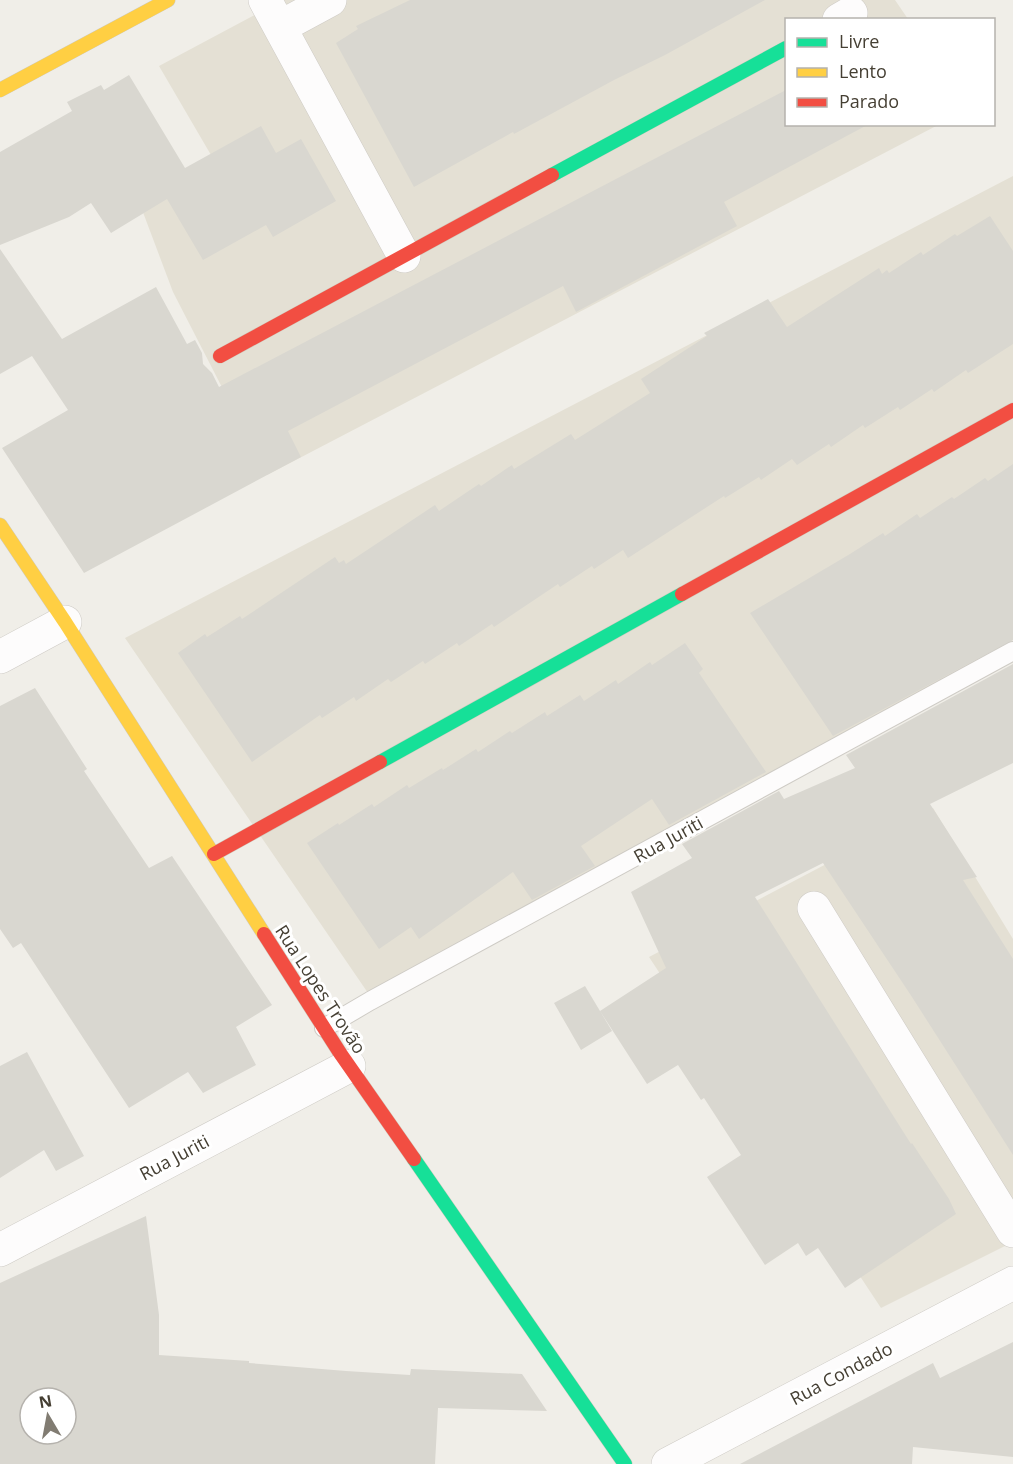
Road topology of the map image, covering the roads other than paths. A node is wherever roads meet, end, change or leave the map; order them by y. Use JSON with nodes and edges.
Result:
{"nodes":[{"id":1,"x":168,"y":0,"type":"edge"},
{"id":2,"x":330,"y":0,"type":"edge"},
{"id":3,"x":272,"y":14,"type":"edge"},
{"id":4,"x":785,"y":49,"type":"edge"},
{"id":5,"x":0,"y":90,"type":"edge"},
{"id":6,"x":404,"y":256,"type":"junction"},
{"id":7,"x":220,"y":356,"type":"dead end"},
{"id":8,"x":1013,"y":410,"type":"edge"},
{"id":9,"x":0,"y":525,"type":"edge"},
{"id":10,"x":65,"y":622,"type":"junction"},
{"id":11,"x":1013,"y":651,"type":"edge"},
{"id":12,"x":0,"y":657,"type":"edge"},
{"id":13,"x":214,"y":854,"type":"junction"},
{"id":14,"x":814,"y":908,"type":"dead end"},
{"id":15,"x":324,"y":1028,"type":"junction"},
{"id":16,"x":349,"y":1066,"type":"junction"},
{"id":17,"x":1013,"y":1231,"type":"edge"},
{"id":18,"x":0,"y":1250,"type":"edge"},
{"id":19,"x":1013,"y":1283,"type":"edge"},
{"id":20,"x":625,"y":1464,"type":"edge"},
{"id":21,"x":668,"y":1464,"type":"edge"}],
"edges":[{"from":1,"to":5,"type":"street"},
{"from":2,"to":3,"type":"street"},
{"from":3,"to":6,"type":"street"},
{"from":4,"to":6,"type":"street"},
{"from":6,"to":7,"type":"street"},
{"from":8,"to":13,"type":"street"},
{"from":9,"to":10,"type":"street","name":"Rua Lopes Trovão"},
{"from":10,"to":12,"type":"street"},
{"from":10,"to":13,"type":"street","name":"Rua Lopes Trovão"},
{"from":11,"to":15,"type":"lane","name":"Rua Juriti"},
{"from":13,"to":15,"type":"street","name":"Rua Lopes Trovão"},
{"from":14,"to":17,"type":"street"},
{"from":15,"to":16,"type":"street","name":"Rua Lopes Trovão"},
{"from":16,"to":18,"type":"street","name":"Rua Juriti"},
{"from":16,"to":20,"type":"street","name":"Rua Lopes Trovão"},
{"from":19,"to":21,"type":"street","name":"Rua Condado"}]}
